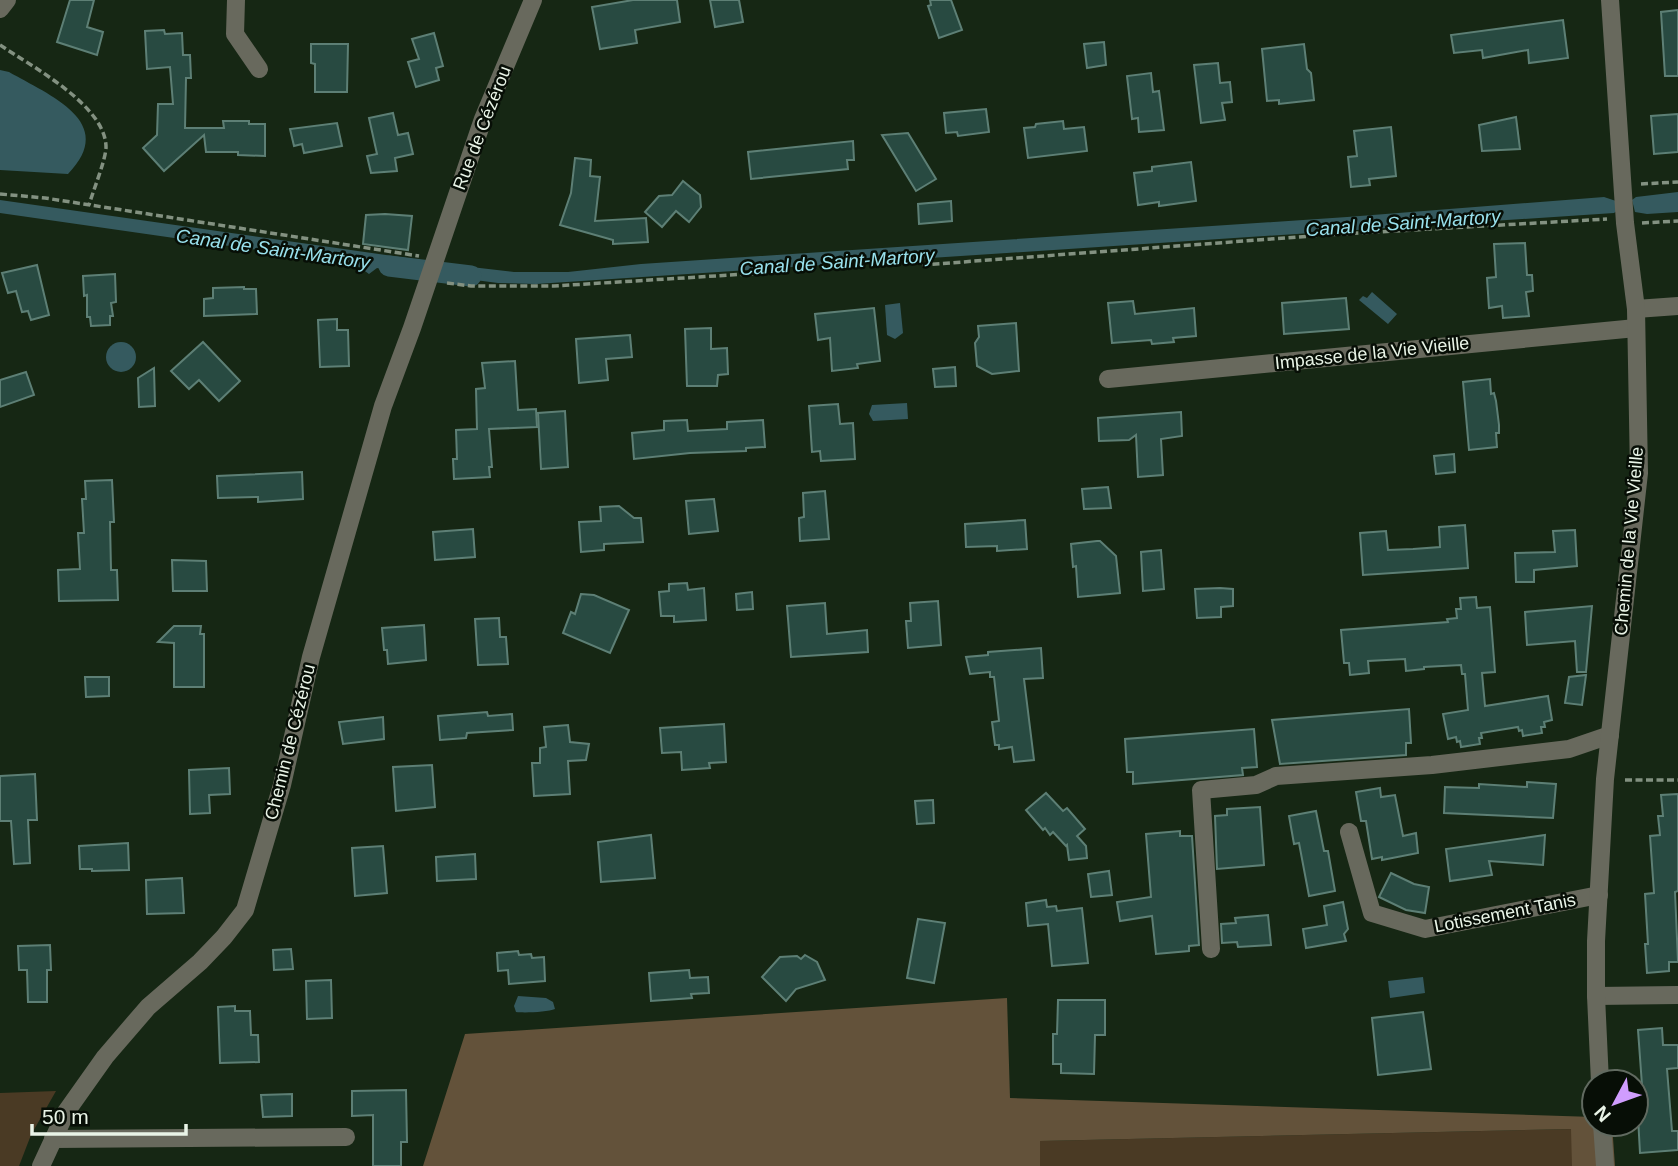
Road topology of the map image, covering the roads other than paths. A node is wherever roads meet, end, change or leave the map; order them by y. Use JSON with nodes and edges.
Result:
{"nodes":[{"id":1,"x":7,"y":0,"type":"edge"},
{"id":2,"x":236,"y":0,"type":"edge"},
{"id":3,"x":533,"y":0,"type":"edge"},
{"id":4,"x":1610,"y":0,"type":"edge"},
{"id":5,"x":0,"y":9,"type":"edge"},
{"id":6,"x":259,"y":69,"type":"dead end"},
{"id":7,"x":435,"y":258,"type":"joint"},
{"id":8,"x":1678,"y":306,"type":"edge"},
{"id":9,"x":1636,"y":309,"type":"junction"},
{"id":10,"x":1636,"y":328,"type":"junction"},
{"id":11,"x":1108,"y":379,"type":"dead end"},
{"id":12,"x":1610,"y":735,"type":"junction"},
{"id":13,"x":1349,"y":832,"type":"dead end"},
{"id":14,"x":1599,"y":895,"type":"junction"},
{"id":15,"x":1211,"y":949,"type":"dead end"},
{"id":16,"x":1678,"y":995,"type":"edge"},
{"id":17,"x":1596,"y":996,"type":"junction"},
{"id":18,"x":1599,"y":1068,"type":"edge"},
{"id":19,"x":346,"y":1137,"type":"dead end"},
{"id":20,"x":1603,"y":1138,"type":"edge"},
{"id":21,"x":53,"y":1139,"type":"junction"},
{"id":22,"x":41,"y":1166,"type":"edge"},
{"id":23,"x":1605,"y":1166,"type":"edge"}],
"edges":[{"from":1,"to":5,"type":"street"},
{"from":2,"to":6,"type":"street"},
{"from":3,"to":7,"type":"street","name":"Rue de Cézérou"},
{"from":4,"to":9,"type":"street","name":"Chemin de la Vie Vieille"},
{"from":7,"to":21,"type":"street","name":"Chemin de Cézérou"},
{"from":8,"to":9,"type":"street"},
{"from":9,"to":10,"type":"street","name":"Chemin de la Vie Vieille"},
{"from":10,"to":11,"type":"street","name":"Impasse de la Vie Vieille"},
{"from":10,"to":12,"type":"street","name":"Chemin de la Vie Vieille"},
{"from":12,"to":14,"type":"street","name":"Chemin de la Vie Vieille"},
{"from":12,"to":15,"type":"street"},
{"from":13,"to":14,"type":"street","name":"Lotissement Tanis"},
{"from":14,"to":17,"type":"street","name":"Chemin de la Vie Vieille"},
{"from":16,"to":17,"type":"street"},
{"from":17,"to":18,"type":"street","name":"Chemin de la Vie Vieille"},
{"from":19,"to":21,"type":"street"},
{"from":20,"to":23,"type":"street"},
{"from":21,"to":22,"type":"street","name":"Chemin de Cézérou"}]}
